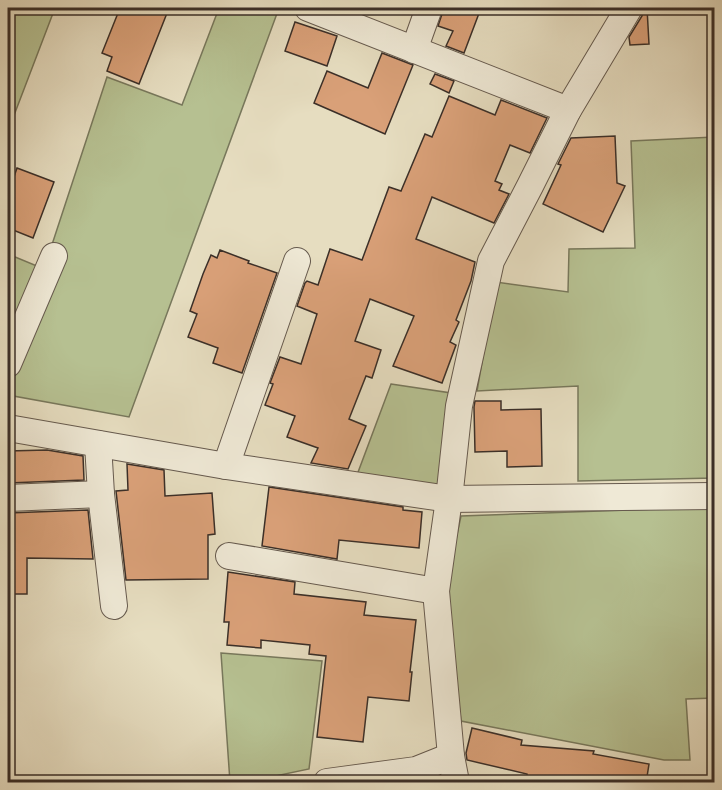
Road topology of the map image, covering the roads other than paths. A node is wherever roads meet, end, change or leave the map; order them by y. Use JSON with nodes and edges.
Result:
{"nodes":[{"id":1,"x":308,"y":8,"type":"edge"},
{"id":2,"x":429,"y":8,"type":"edge"},
{"id":3,"x":629,"y":8,"type":"edge"},
{"id":4,"x":414,"y":50,"type":"junction"},
{"id":5,"x":568,"y":110,"type":"junction"},
{"id":6,"x":54,"y":256,"type":"dead end"},
{"id":7,"x":297,"y":261,"type":"dead end"},
{"id":8,"x":8,"y":364,"type":"edge"},
{"id":9,"x":8,"y":428,"type":"edge"},
{"id":10,"x":98,"y":444,"type":"junction"},
{"id":11,"x":226,"y":466,"type":"junction"},
{"id":12,"x":101,"y":494,"type":"junction"},
{"id":13,"x":714,"y":496,"type":"edge"},
{"id":14,"x":8,"y":498,"type":"edge"},
{"id":15,"x":448,"y":499,"type":"junction"},
{"id":16,"x":229,"y":556,"type":"dead end"},
{"id":17,"x":436,"y":591,"type":"junction"},
{"id":18,"x":114,"y":606,"type":"dead end"},
{"id":19,"x":451,"y":756,"type":"junction"},
{"id":20,"x":327,"y":783,"type":"edge"},
{"id":21,"x":456,"y":783,"type":"edge"}],
"edges":[{"from":1,"to":4,"type":"street"},
{"from":2,"to":4,"type":"street"},
{"from":3,"to":5,"type":"street"},
{"from":4,"to":5,"type":"street"},
{"from":5,"to":15,"type":"street"},
{"from":6,"to":8,"type":"street"},
{"from":7,"to":11,"type":"street"},
{"from":9,"to":10,"type":"street"},
{"from":10,"to":11,"type":"street"},
{"from":10,"to":12,"type":"street"},
{"from":11,"to":15,"type":"street"},
{"from":12,"to":14,"type":"street"},
{"from":12,"to":18,"type":"street"},
{"from":13,"to":15,"type":"street"},
{"from":15,"to":17,"type":"street"},
{"from":16,"to":17,"type":"street"},
{"from":17,"to":19,"type":"street"},
{"from":19,"to":20,"type":"street"},
{"from":19,"to":21,"type":"street"}]}
